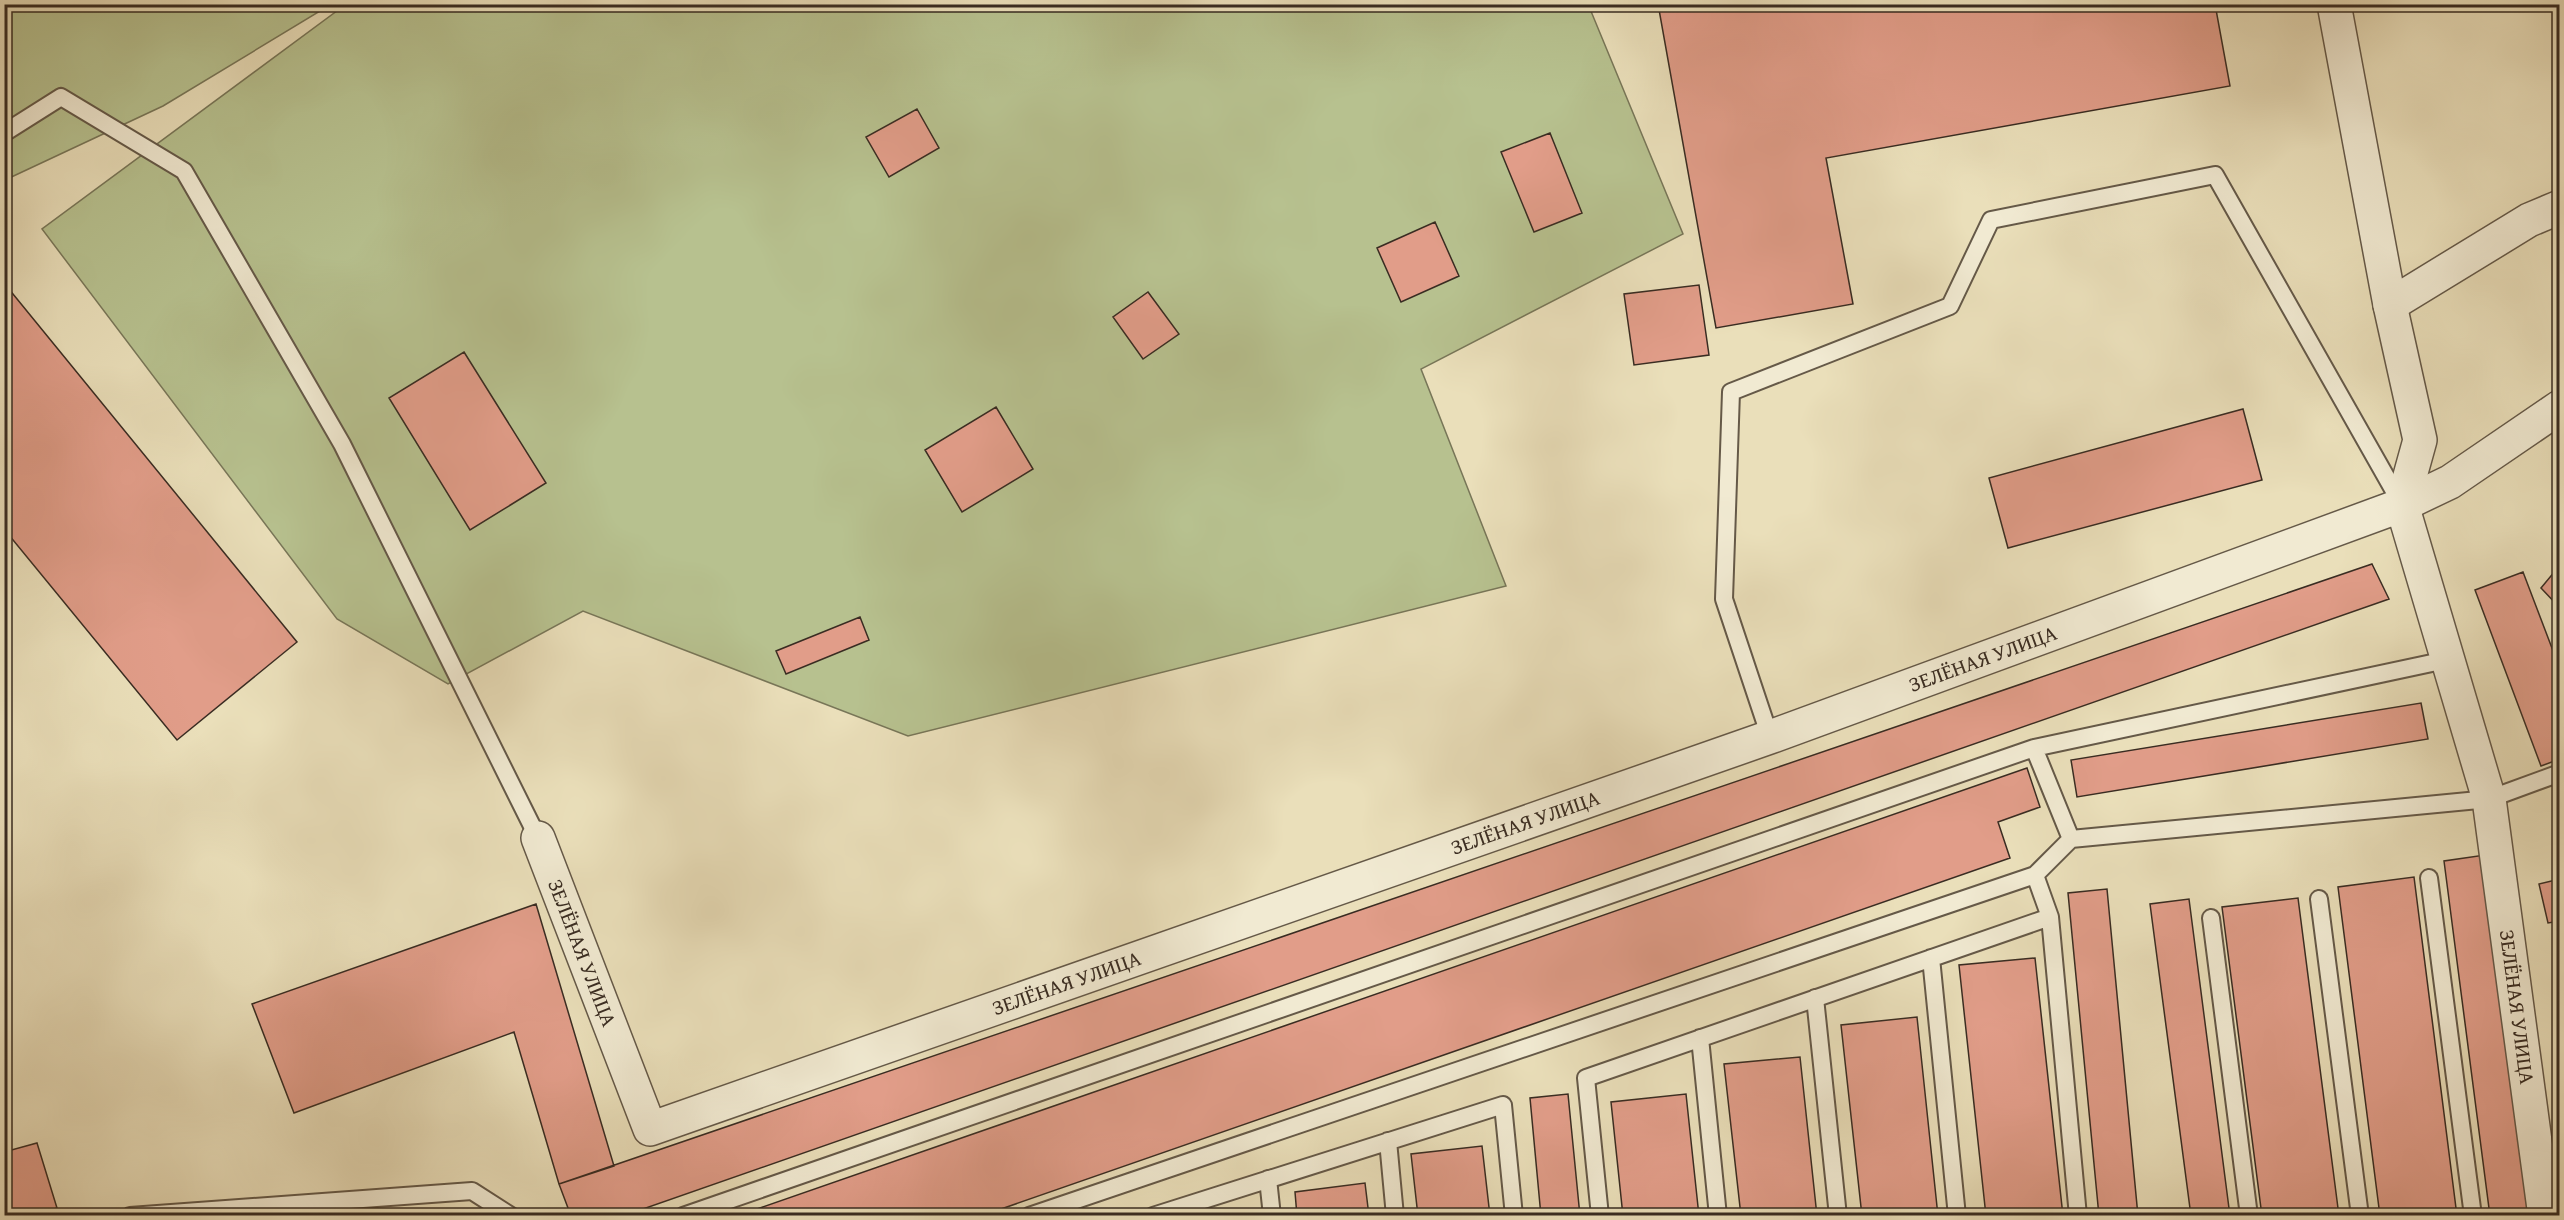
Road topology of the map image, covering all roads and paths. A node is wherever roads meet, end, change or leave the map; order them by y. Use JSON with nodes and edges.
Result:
{"nodes":[{"id":1,"x":2334,"y":4,"type":"edge"},
{"id":2,"x":4,"y":133,"type":"edge"},
{"id":3,"x":2559,"y":207,"type":"edge"},
{"id":4,"x":2390,"y":305,"type":"junction"},
{"id":5,"x":2559,"y":407,"type":"edge"},
{"id":6,"x":2402,"y":505,"type":"junction"},
{"id":7,"x":2446,"y":660,"type":"junction"},
{"id":8,"x":1770,"y":737,"type":"junction"},
{"id":9,"x":2034,"y":747,"type":"junction"},
{"id":10,"x":2559,"y":773,"type":"edge"},
{"id":11,"x":2489,"y":799,"type":"junction"},
{"id":12,"x":538,"y":838,"type":"joint"},
{"id":13,"x":2071,"y":839,"type":"junction"},
{"id":14,"x":2035,"y":875,"type":"junction"},
{"id":15,"x":2429,"y":878,"type":"dead end"},
{"id":16,"x":2319,"y":899,"type":"dead end"},
{"id":17,"x":2050,"y":917,"type":"junction"},
{"id":18,"x":2211,"y":918,"type":"dead end"},
{"id":19,"x":1931,"y":958,"type":"junction"},
{"id":20,"x":1815,"y":998,"type":"junction"},
{"id":21,"x":1700,"y":1038,"type":"junction"},
{"id":22,"x":1388,"y":1141,"type":"junction"},
{"id":23,"x":1268,"y":1179,"type":"junction"},
{"id":24,"x":130,"y":1215,"type":"edge"},
{"id":25,"x":511,"y":1215,"type":"edge"},
{"id":26,"x":683,"y":1215,"type":"edge"},
{"id":27,"x":1029,"y":1215,"type":"edge"},
{"id":28,"x":1156,"y":1215,"type":"edge"},
{"id":29,"x":1272,"y":1215,"type":"edge"},
{"id":30,"x":1395,"y":1215,"type":"edge"},
{"id":31,"x":1514,"y":1215,"type":"edge"},
{"id":32,"x":1600,"y":1215,"type":"edge"},
{"id":33,"x":1718,"y":1215,"type":"edge"},
{"id":34,"x":1838,"y":1215,"type":"edge"},
{"id":35,"x":1957,"y":1215,"type":"edge"},
{"id":36,"x":2078,"y":1215,"type":"edge"},
{"id":37,"x":2249,"y":1215,"type":"edge"},
{"id":38,"x":2360,"y":1215,"type":"edge"},
{"id":39,"x":2473,"y":1215,"type":"edge"},
{"id":40,"x":2545,"y":1215,"type":"edge"}],
"edges":[{"from":1,"to":4,"type":"street"},
{"from":2,"to":12,"type":"lane"},
{"from":3,"to":4,"type":"street"},
{"from":4,"to":6,"type":"street"},
{"from":5,"to":6,"type":"street"},
{"from":6,"to":7,"type":"street","name":"ЗЕЛЁНАЯ УЛИЦА"},
{"from":6,"to":8,"type":"street","name":"ЗЕЛЁНАЯ УЛИЦА"},
{"from":6,"to":8,"type":"lane"},
{"from":7,"to":9,"type":"lane"},
{"from":7,"to":11,"type":"street","name":"ЗЕЛЁНАЯ УЛИЦА"},
{"from":8,"to":12,"type":"street","name":"ЗЕЛЁНАЯ УЛИЦА"},
{"from":9,"to":13,"type":"lane"},
{"from":9,"to":26,"type":"lane"},
{"from":10,"to":11,"type":"lane"},
{"from":11,"to":13,"type":"lane"},
{"from":11,"to":40,"type":"street","name":"ЗЕЛЁНАЯ УЛИЦА"},
{"from":13,"to":14,"type":"lane"},
{"from":14,"to":17,"type":"lane"},
{"from":14,"to":27,"type":"lane"},
{"from":15,"to":39,"type":"lane"},
{"from":16,"to":38,"type":"lane"},
{"from":17,"to":19,"type":"lane"},
{"from":17,"to":36,"type":"lane"},
{"from":18,"to":37,"type":"lane"},
{"from":19,"to":20,"type":"lane"},
{"from":19,"to":35,"type":"lane"},
{"from":20,"to":21,"type":"lane"},
{"from":20,"to":34,"type":"lane"},
{"from":21,"to":32,"type":"lane"},
{"from":21,"to":33,"type":"lane"},
{"from":22,"to":23,"type":"lane"},
{"from":22,"to":30,"type":"lane"},
{"from":22,"to":31,"type":"lane"},
{"from":23,"to":28,"type":"lane"},
{"from":23,"to":29,"type":"lane"},
{"from":24,"to":25,"type":"lane"}]}
